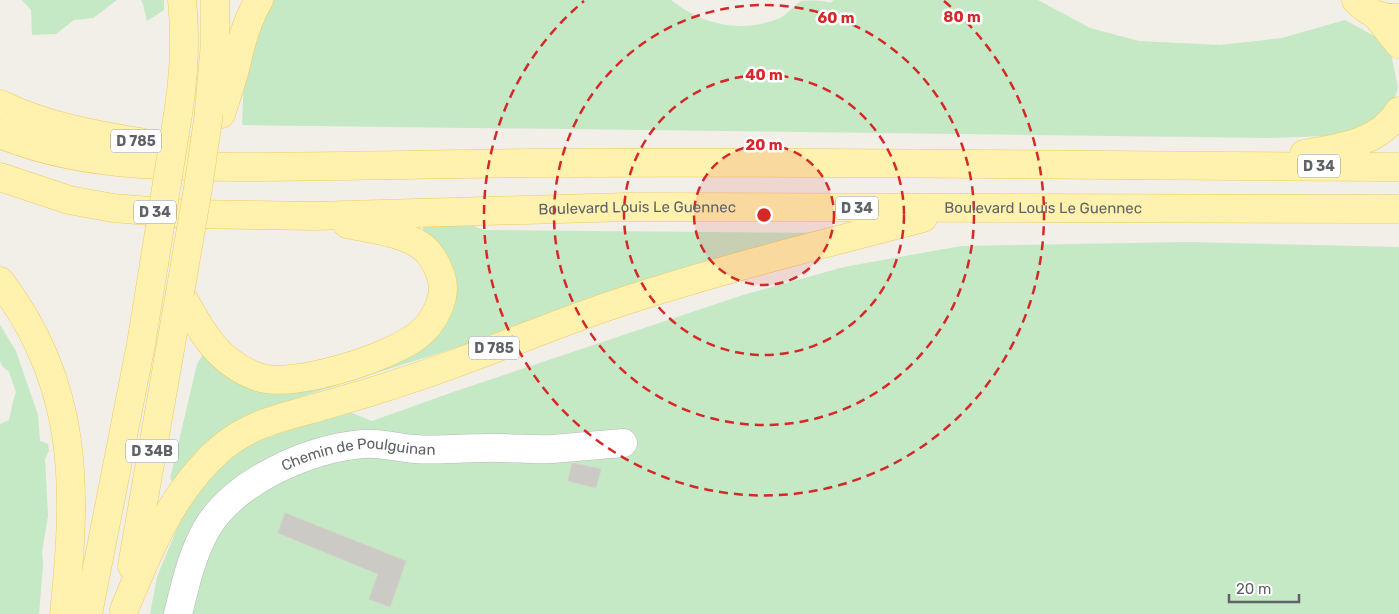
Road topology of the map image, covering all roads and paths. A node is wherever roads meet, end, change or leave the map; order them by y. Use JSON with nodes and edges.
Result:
{"nodes":[{"id":1,"x":182,"y":0,"type":"edge"},
{"id":2,"x":215,"y":0,"type":"edge"},
{"id":3,"x":259,"y":0,"type":"edge"},
{"id":4,"x":1377,"y":11,"type":"edge"},
{"id":5,"x":1399,"y":44,"type":"edge"},
{"id":6,"x":0,"y":104,"type":"edge"},
{"id":7,"x":1399,"y":111,"type":"edge"},
{"id":8,"x":215,"y":113,"type":"junction"},
{"id":9,"x":0,"y":134,"type":"edge"},
{"id":10,"x":1240,"y":166,"type":"junction"},
{"id":11,"x":276,"y":167,"type":"junction"},
{"id":12,"x":1399,"y":167,"type":"edge"},
{"id":13,"x":0,"y":178,"type":"edge"},
{"id":14,"x":955,"y":209,"type":"junction"},
{"id":15,"x":1399,"y":209,"type":"edge"},
{"id":16,"x":314,"y":216,"type":"junction"},
{"id":17,"x":0,"y":281,"type":"edge"},
{"id":18,"x":180,"y":293,"type":"junction"},
{"id":19,"x":623,"y":443,"type":"dead end"},
{"id":20,"x":124,"y":612,"type":"edge"},
{"id":21,"x":64,"y":614,"type":"edge"},
{"id":22,"x":88,"y":614,"type":"edge"},
{"id":23,"x":178,"y":614,"type":"edge"}],
"edges":[{"from":1,"to":22,"type":"main road","number":"D 785","bridge":true},
{"from":2,"to":8,"type":"main road"},
{"from":3,"to":8,"type":"main road"},
{"from":4,"to":5,"type":"main road"},
{"from":6,"to":11,"type":"main road","number":"D 785"},
{"from":7,"to":10,"type":"main road"},
{"from":8,"to":18,"type":"main road","number":"D 34B","bridge":true},
{"from":9,"to":11,"type":"main road","number":"D 34"},
{"from":10,"to":11,"type":"main road","number":"D 34"},
{"from":10,"to":12,"type":"main road","number":"D 34"},
{"from":13,"to":16,"type":"main road","name":"Boulevard Louis Le Guennec","number":"D 34"},
{"from":14,"to":15,"type":"main road","name":"Boulevard Louis Le Guennec","number":"D 34"},
{"from":14,"to":16,"type":"main road","name":"Boulevard Louis Le Guennec","number":"D 34"},
{"from":14,"to":20,"type":"main road","number":"D 785"},
{"from":16,"to":18,"type":"main road"},
{"from":17,"to":21,"type":"main road"},
{"from":18,"to":20,"type":"main road","number":"D 34B"},
{"from":19,"to":23,"type":"street","name":"Chemin de Poulguinan"}]}
